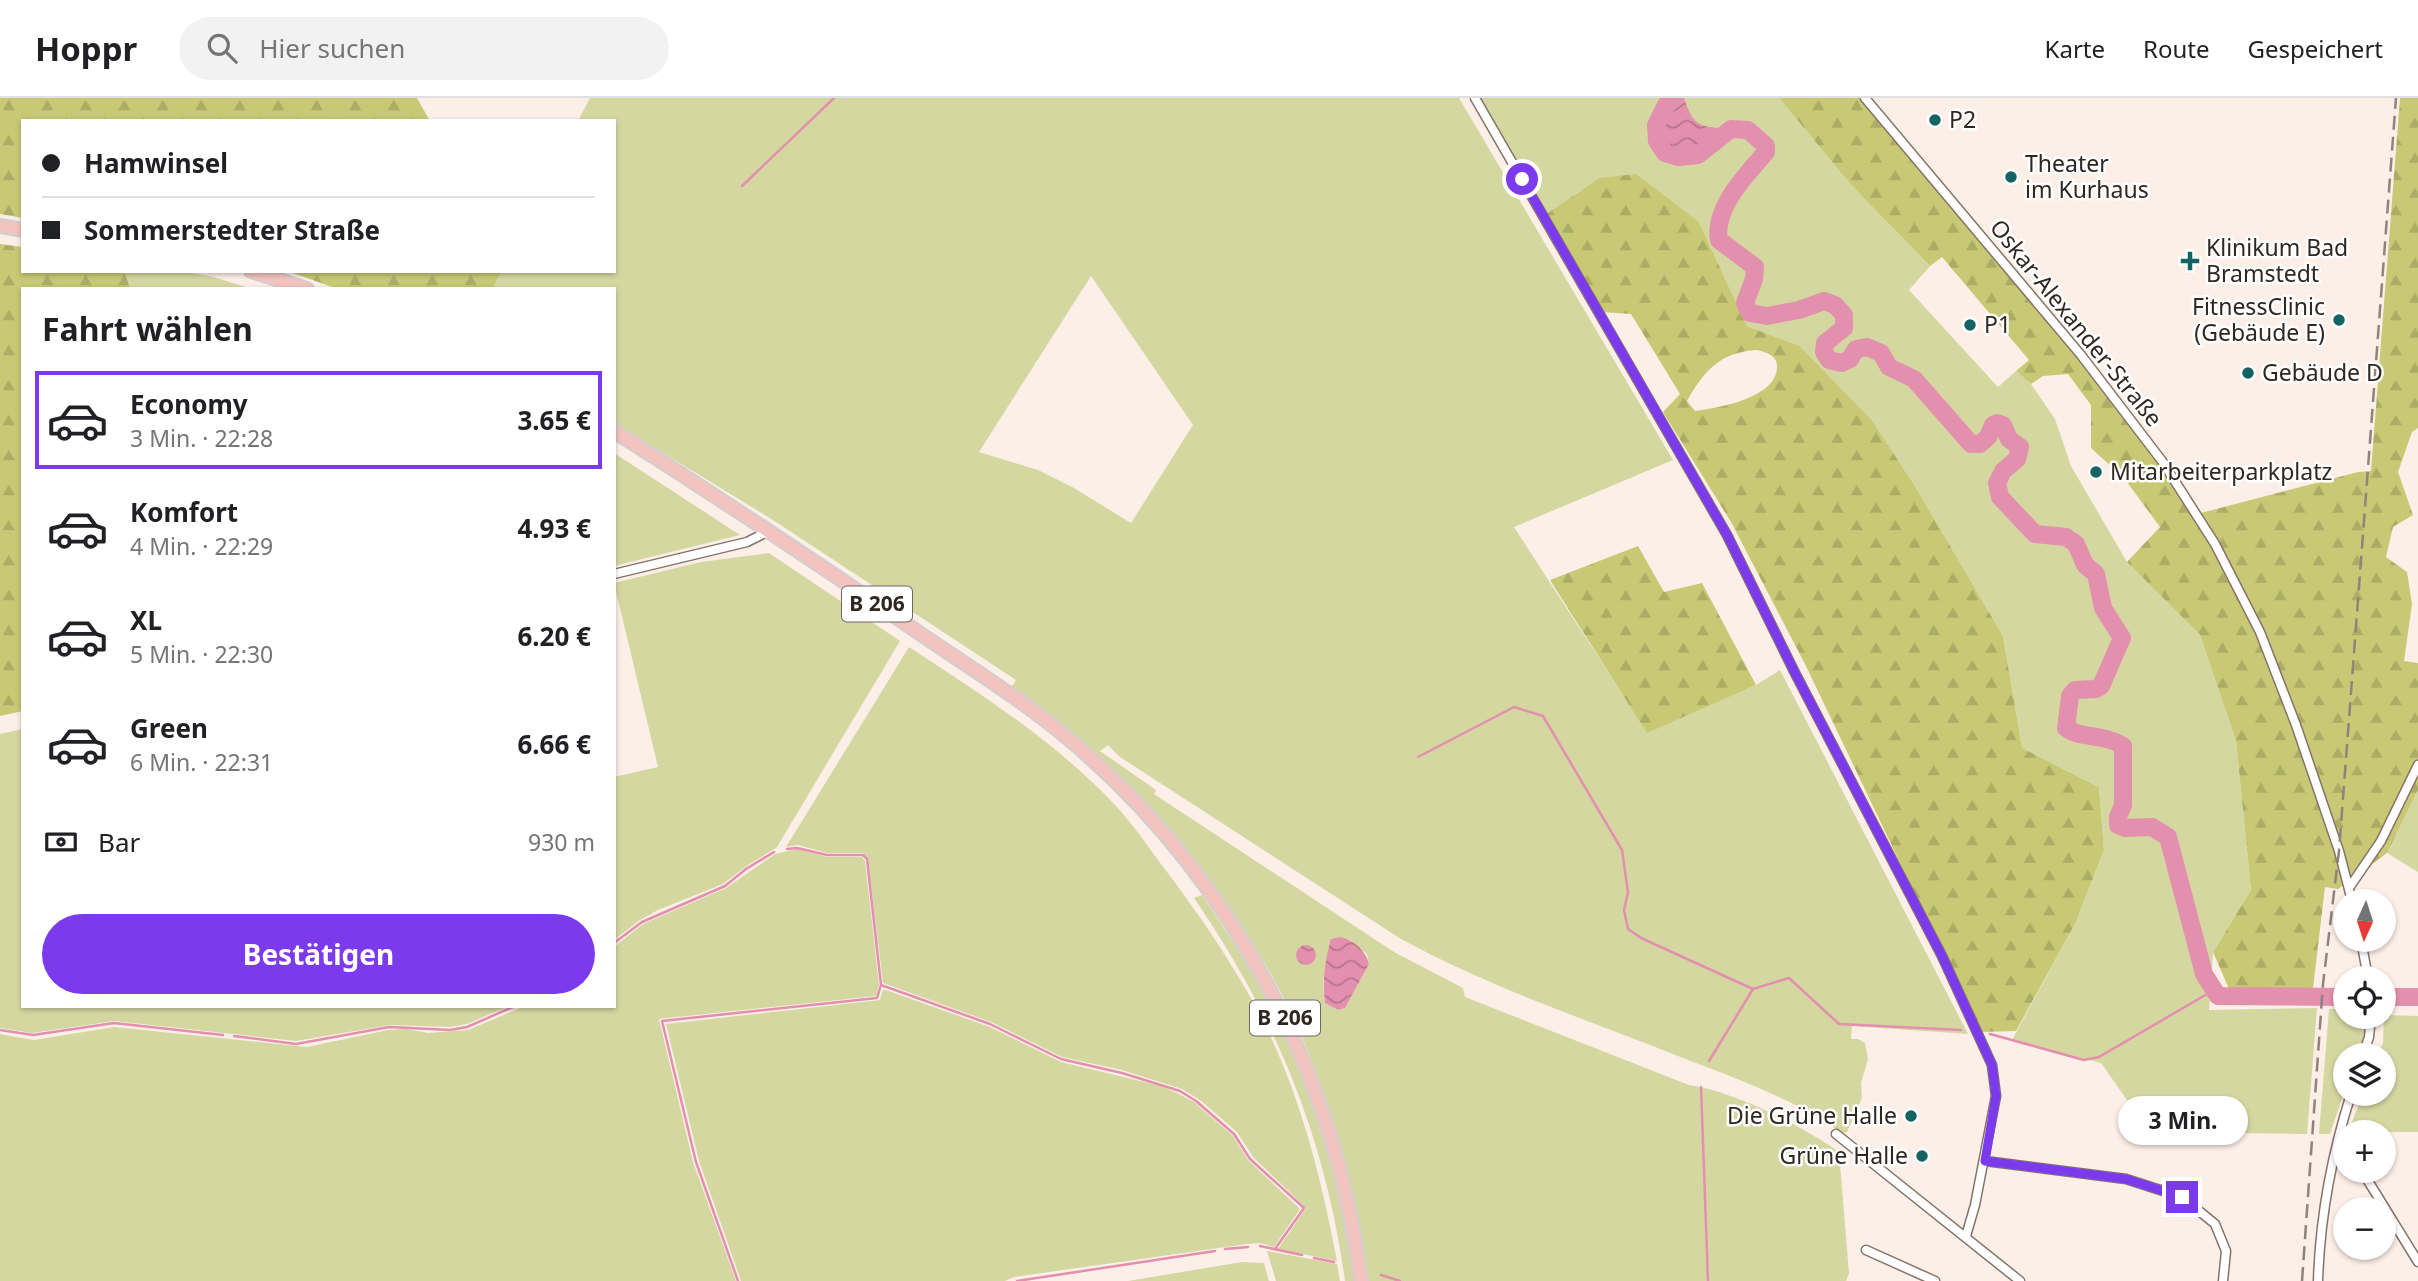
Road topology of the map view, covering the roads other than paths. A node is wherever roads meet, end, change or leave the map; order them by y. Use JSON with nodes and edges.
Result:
{"nodes":[{"id":1,"x":1475,"y":98,"type":"edge"},
{"id":2,"x":1865,"y":98,"type":"edge"},
{"id":3,"x":0,"y":226,"type":"edge"},
{"id":4,"x":21,"y":230,"type":"edge"},
{"id":5,"x":257,"y":273,"type":"edge"},
{"id":6,"x":301,"y":287,"type":"edge"},
{"id":7,"x":616,"y":432,"type":"edge"},
{"id":8,"x":769,"y":531,"type":"junction"},
{"id":9,"x":616,"y":574,"type":"edge"},
{"id":10,"x":2418,"y":765,"type":"edge"},
{"id":11,"x":2349,"y":888,"type":"joint"},
{"id":12,"x":1836,"y":1134,"type":"dead end"},
{"id":13,"x":1985,"y":1161,"type":"junction"},
{"id":14,"x":2333,"y":1180,"type":"edge"},
{"id":15,"x":2369,"y":1183,"type":"edge"},
{"id":16,"x":1966,"y":1236,"type":"junction"},
{"id":17,"x":1866,"y":1250,"type":"dead end"},
{"id":18,"x":2418,"y":1262,"type":"edge"},
{"id":19,"x":1361,"y":1281,"type":"edge"},
{"id":20,"x":1935,"y":1281,"type":"edge"},
{"id":21,"x":2020,"y":1281,"type":"edge"},
{"id":22,"x":2222,"y":1281,"type":"edge"},
{"id":23,"x":2318,"y":1281,"type":"edge"}],
"edges":[{"from":1,"to":13,"type":"street"},
{"from":2,"to":11,"type":"street","name":"Oskar-Alexander-Straße"},
{"from":3,"to":4,"type":"main road"},
{"from":5,"to":6,"type":"main road"},
{"from":7,"to":8,"type":"main road","number":"B 206"},
{"from":8,"to":9,"type":"street"},
{"from":8,"to":19,"type":"main road","number":"B 206"},
{"from":10,"to":11,"type":"street"},
{"from":12,"to":16,"type":"street"},
{"from":13,"to":16,"type":"street"},
{"from":13,"to":22,"type":"street"},
{"from":14,"to":23,"type":"street"},
{"from":15,"to":18,"type":"street"},
{"from":16,"to":21,"type":"street"},
{"from":17,"to":20,"type":"street"}]}
